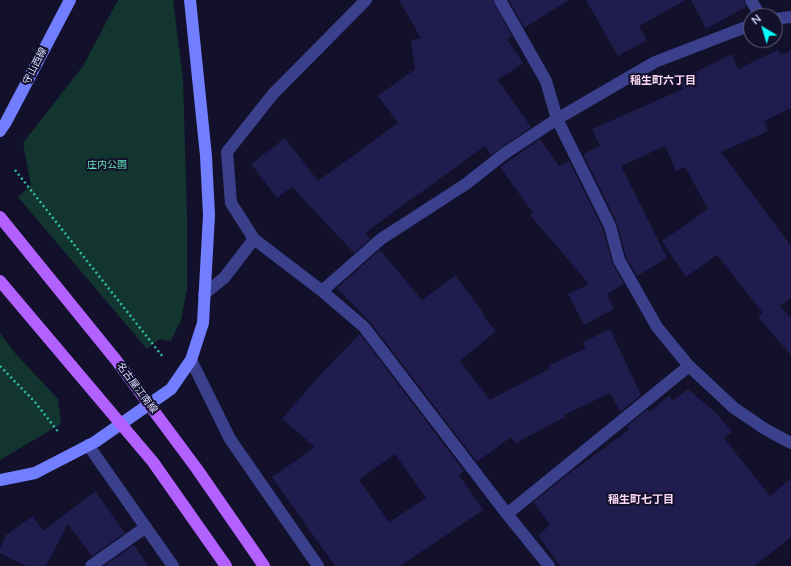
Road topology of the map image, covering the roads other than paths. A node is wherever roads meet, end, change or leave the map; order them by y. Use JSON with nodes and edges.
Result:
{"nodes":[{"id":1,"x":70,"y":0,"type":"edge"},
{"id":2,"x":190,"y":0,"type":"edge"},
{"id":3,"x":366,"y":0,"type":"edge"},
{"id":4,"x":500,"y":0,"type":"edge"},
{"id":5,"x":743,"y":28,"type":"edge"},
{"id":6,"x":557,"y":119,"type":"junction"},
{"id":7,"x":0,"y":130,"type":"edge"},
{"id":8,"x":0,"y":217,"type":"edge"},
{"id":9,"x":254,"y":239,"type":"junction"},
{"id":10,"x":0,"y":281,"type":"edge"},
{"id":11,"x":322,"y":291,"type":"junction"},
{"id":12,"x":204,"y":294,"type":"junction"},
{"id":13,"x":191,"y":360,"type":"junction"},
{"id":14,"x":688,"y":366,"type":"junction"},
{"id":15,"x":791,"y":443,"type":"edge"},
{"id":16,"x":88,"y":445,"type":"junction"},
{"id":17,"x":0,"y":481,"type":"edge"},
{"id":18,"x":507,"y":514,"type":"junction"},
{"id":19,"x":146,"y":526,"type":"junction"},
{"id":20,"x":263,"y":565,"type":"edge"},
{"id":21,"x":91,"y":566,"type":"edge"},
{"id":22,"x":173,"y":566,"type":"edge"},
{"id":23,"x":226,"y":566,"type":"edge"},
{"id":24,"x":318,"y":566,"type":"edge"},
{"id":25,"x":548,"y":566,"type":"edge"}],
"edges":[{"from":1,"to":7,"type":"street","name":"守山西線"},
{"from":2,"to":12,"type":"street"},
{"from":3,"to":9,"type":"street"},
{"from":4,"to":6,"type":"street"},
{"from":5,"to":6,"type":"street"},
{"from":6,"to":11,"type":"street"},
{"from":6,"to":14,"type":"street"},
{"from":8,"to":20,"type":"main road","name":"名古屋江南線"},
{"from":9,"to":11,"type":"street"},
{"from":9,"to":12,"type":"street"},
{"from":10,"to":23,"type":"main road"},
{"from":11,"to":18,"type":"street"},
{"from":12,"to":13,"type":"street"},
{"from":13,"to":16,"type":"street"},
{"from":13,"to":24,"type":"street"},
{"from":14,"to":15,"type":"street"},
{"from":14,"to":18,"type":"street"},
{"from":16,"to":17,"type":"street"},
{"from":16,"to":19,"type":"street"},
{"from":18,"to":25,"type":"street"},
{"from":19,"to":21,"type":"street"},
{"from":19,"to":22,"type":"street"}]}
